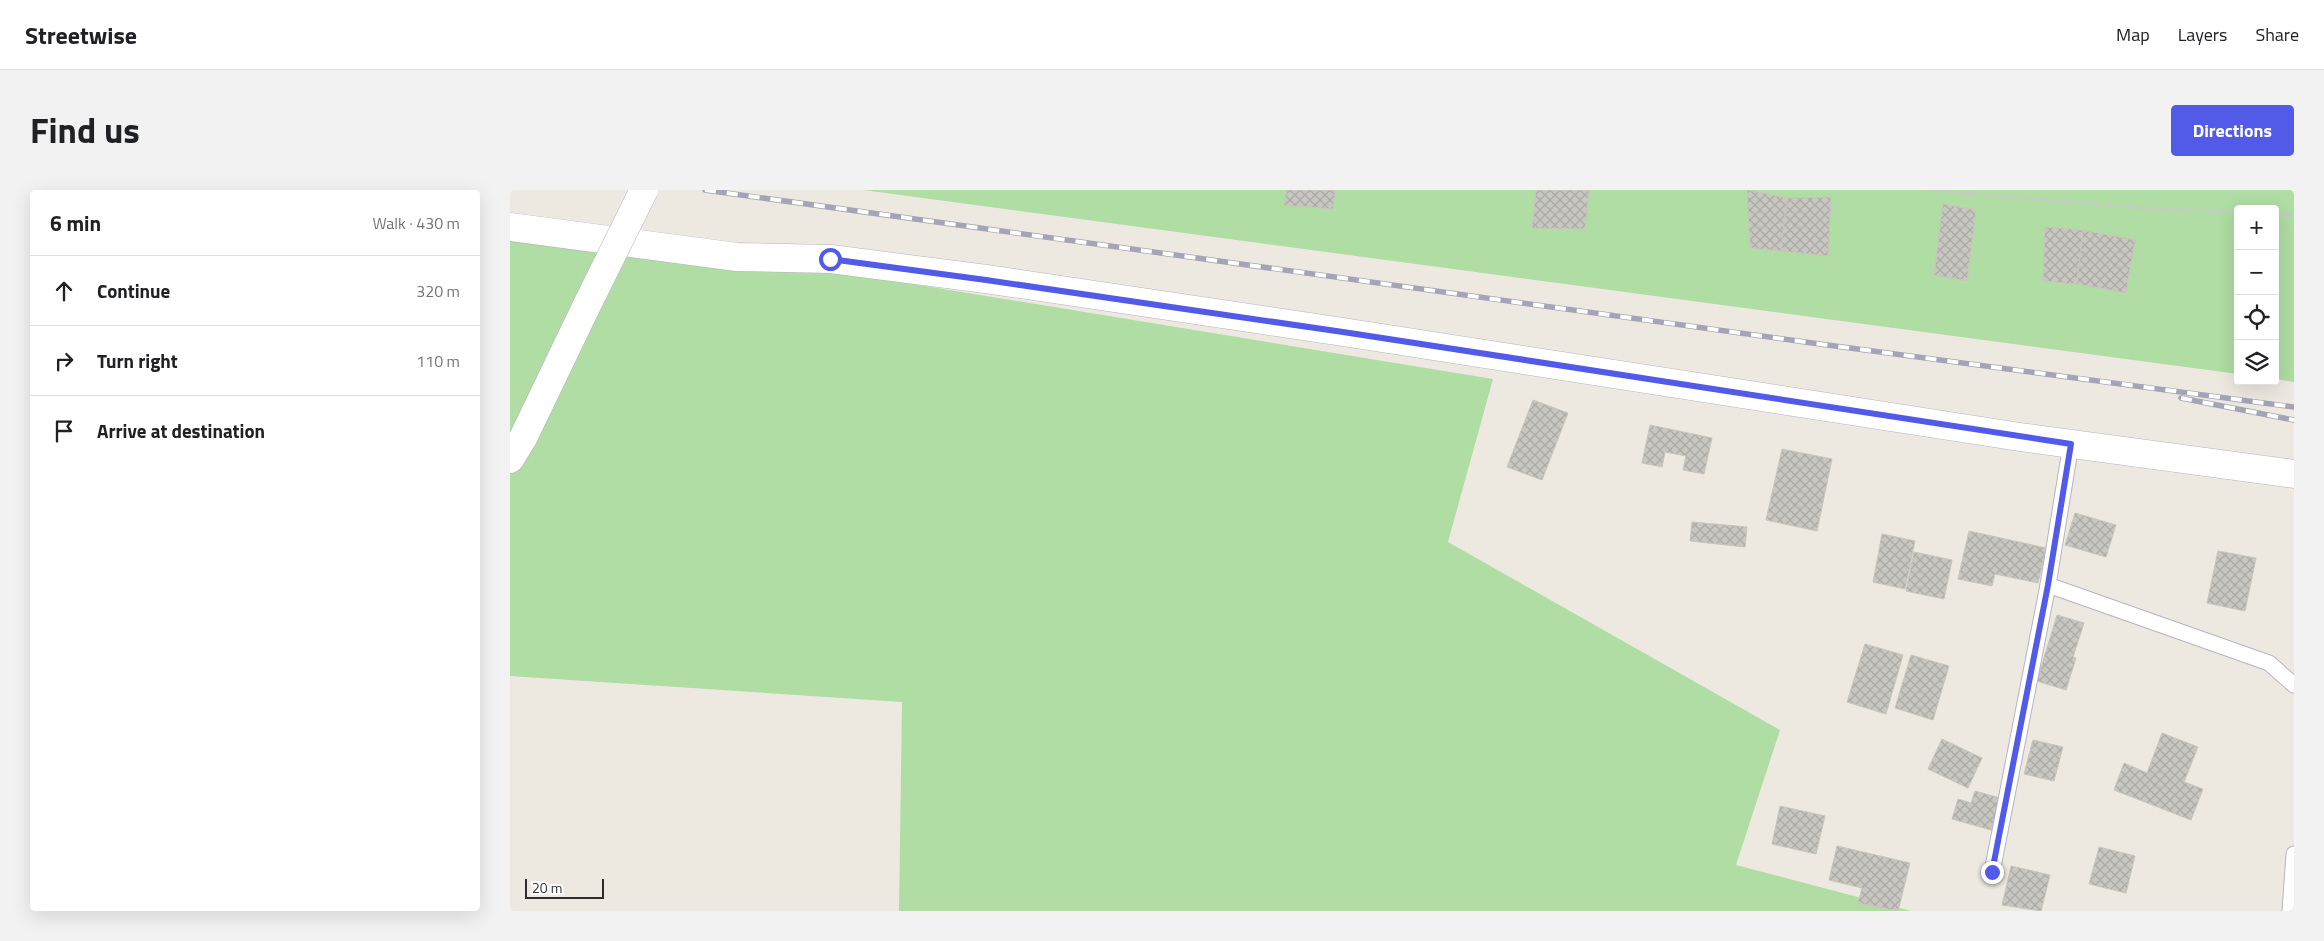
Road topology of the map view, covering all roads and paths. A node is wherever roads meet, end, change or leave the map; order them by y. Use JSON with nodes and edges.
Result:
{"nodes":[{"id":1,"x":644,"y":190,"type":"edge"},
{"id":2,"x":1927,"y":190,"type":"edge"},
{"id":3,"x":2234,"y":212,"type":"edge"},
{"id":4,"x":2279,"y":213,"type":"edge"},
{"id":5,"x":2294,"y":214,"type":"edge"},
{"id":6,"x":510,"y":227,"type":"edge"},
{"id":7,"x":2071,"y":444,"type":"junction"},
{"id":8,"x":510,"y":459,"type":"edge"},
{"id":9,"x":2294,"y":474,"type":"edge"},
{"id":10,"x":2048,"y":585,"type":"junction"},
{"id":11,"x":2294,"y":685,"type":"edge"},
{"id":12,"x":2294,"y":854,"type":"edge"},
{"id":13,"x":1992,"y":872,"type":"dead end"},
{"id":14,"x":2290,"y":911,"type":"edge"}],
"edges":[{"from":1,"to":8,"type":"street","bridge":true},
{"from":2,"to":3,"type":"path"},
{"from":4,"to":5,"type":"path"},
{"from":6,"to":7,"type":"street"},
{"from":7,"to":9,"type":"street"},
{"from":7,"to":10,"type":"lane"},
{"from":10,"to":11,"type":"lane"},
{"from":10,"to":13,"type":"lane"},
{"from":12,"to":14,"type":"lane"}]}
